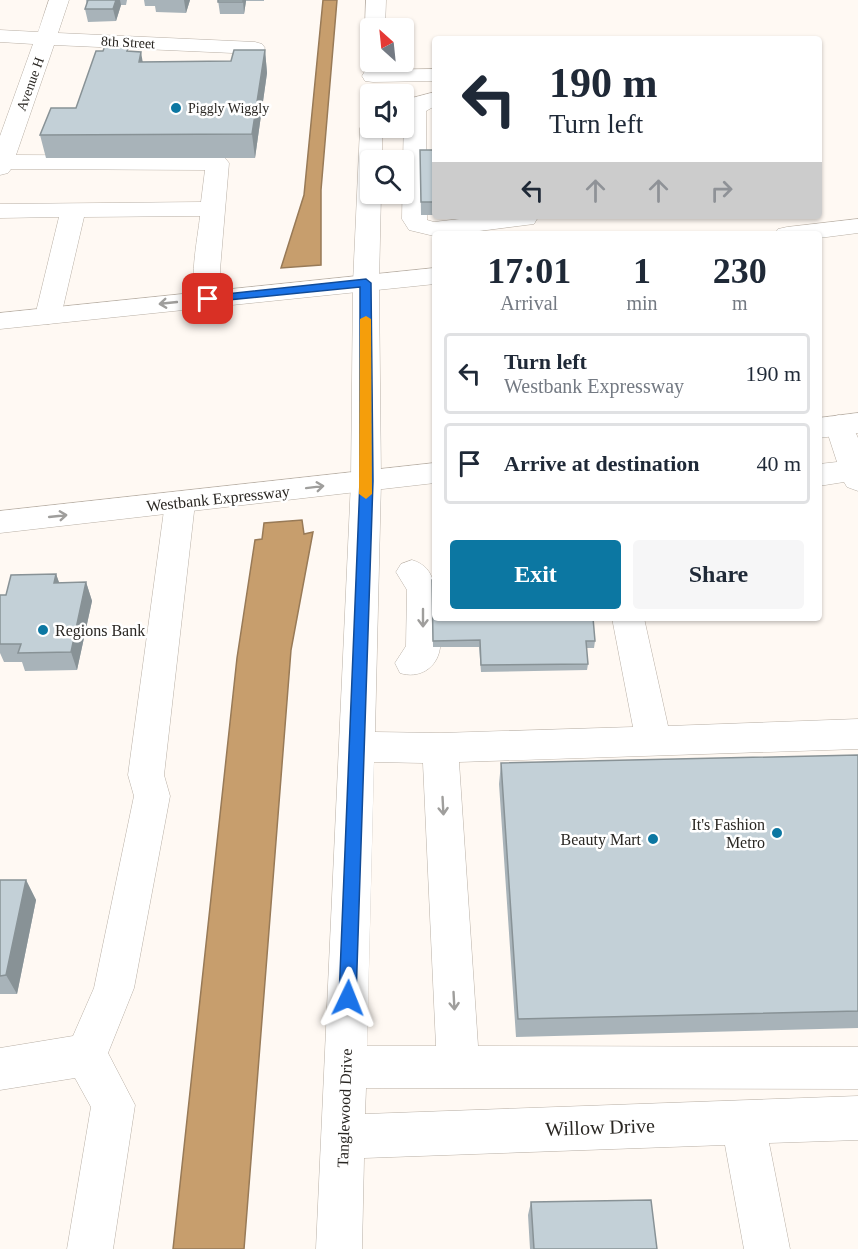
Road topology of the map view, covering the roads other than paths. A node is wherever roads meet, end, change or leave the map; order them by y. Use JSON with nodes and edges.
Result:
{"nodes":[{"id":1,"x":59,"y":0,"type":"edge"},
{"id":2,"x":376,"y":0,"type":"edge"},
{"id":3,"x":375,"y":18,"type":"edge"},
{"id":4,"x":0,"y":36,"type":"edge"},
{"id":5,"x":46,"y":38,"type":"junction"},
{"id":6,"x":255,"y":48,"type":"edge"},
{"id":7,"x":432,"y":75,"type":"edge"},
{"id":8,"x":373,"y":77,"type":"edge"},
{"id":9,"x":432,"y":99,"type":"edge"},
{"id":10,"x":371,"y":138,"type":"edge"},
{"id":11,"x":1,"y":165,"type":"edge"},
{"id":12,"x":213,"y":209,"type":"junction"},
{"id":13,"x":73,"y":210,"type":"junction"},
{"id":14,"x":0,"y":211,"type":"edge"},
{"id":15,"x":527,"y":223,"type":"edge"},
{"id":16,"x":858,"y":226,"type":"edge"},
{"id":17,"x":814,"y":231,"type":"edge"},
{"id":18,"x":432,"y":276,"type":"edge"},
{"id":19,"x":366,"y":283,"type":"junction"},
{"id":20,"x":208,"y":299,"type":"junction"},
{"id":21,"x":48,"y":316,"type":"junction"},
{"id":22,"x":0,"y":321,"type":"edge"},
{"id":23,"x":839,"y":425,"type":"edge"},
{"id":24,"x":432,"y":473,"type":"edge"},
{"id":25,"x":857,"y":473,"type":"edge"},
{"id":26,"x":822,"y":475,"type":"edge"},
{"id":27,"x":366,"y":481,"type":"junction"},
{"id":28,"x":180,"y":503,"type":"junction"},
{"id":29,"x":0,"y":522,"type":"edge"},
{"id":30,"x":412,"y":572,"type":"dead end"},
{"id":31,"x":629,"y":621,"type":"edge"},
{"id":32,"x":412,"y":663,"type":"dead end"},
{"id":33,"x":858,"y":734,"type":"edge"},
{"id":34,"x":653,"y":740,"type":"junction"},
{"id":35,"x":357,"y":747,"type":"junction"},
{"id":36,"x":440,"y":748,"type":"junction"},
{"id":37,"x":86,"y":1055,"type":"junction"},
{"id":38,"x":345,"y":1067,"type":"junction"},
{"id":39,"x":458,"y":1067,"type":"junction"},
{"id":40,"x":858,"y":1068,"type":"edge"},
{"id":41,"x":0,"y":1069,"type":"edge"},
{"id":42,"x":858,"y":1118,"type":"edge"},
{"id":43,"x":744,"y":1122,"type":"junction"},
{"id":44,"x":342,"y":1137,"type":"junction"},
{"id":45,"x":90,"y":1249,"type":"edge"},
{"id":46,"x":339,"y":1249,"type":"edge"},
{"id":47,"x":767,"y":1249,"type":"edge"}],
"edges":[{"from":1,"to":5,"type":"main road","name":"Avenue H"},
{"from":2,"to":3,"type":"main road"},
{"from":4,"to":5,"type":"main road","name":"8th Street"},
{"from":5,"to":6,"type":"main road","name":"8th Street"},
{"from":5,"to":11,"type":"main road","name":"Avenue H"},
{"from":7,"to":8,"type":"main road"},
{"from":9,"to":15,"type":"main road"},
{"from":10,"to":19,"type":"main road","name":"Tanglewood Drive"},
{"from":11,"to":12,"type":"main road"},
{"from":12,"to":13,"type":"main road"},
{"from":12,"to":20,"type":"main road"},
{"from":13,"to":14,"type":"main road"},
{"from":13,"to":21,"type":"main road"},
{"from":16,"to":17,"type":"main road"},
{"from":18,"to":19,"type":"main road"},
{"from":19,"to":20,"type":"main road"},
{"from":19,"to":27,"type":"main road","name":"Tanglewood Drive"},
{"from":20,"to":21,"type":"main road","one_way":true},
{"from":21,"to":22,"type":"main road"},
{"from":23,"to":25,"type":"main road"},
{"from":24,"to":27,"type":"main road","name":"Westbank Expressway"},
{"from":25,"to":26,"type":"main road"},
{"from":28,"to":27,"type":"main road","name":"Westbank Expressway","one_way":true},
{"from":27,"to":35,"type":"main road","name":"Tanglewood Drive"},
{"from":29,"to":28,"type":"main road","name":"Westbank Expressway","one_way":true},
{"from":28,"to":37,"type":"main road"},
{"from":30,"to":32,"type":"main road","one_way":true},
{"from":31,"to":34,"type":"main road"},
{"from":33,"to":34,"type":"main road"},
{"from":34,"to":36,"type":"main road"},
{"from":35,"to":36,"type":"main road"},
{"from":35,"to":38,"type":"main road","name":"Tanglewood Drive"},
{"from":36,"to":39,"type":"main road","one_way":true},
{"from":37,"to":41,"type":"main road"},
{"from":37,"to":45,"type":"main road"},
{"from":38,"to":39,"type":"main road"},
{"from":38,"to":44,"type":"main road","name":"Tanglewood Drive"},
{"from":39,"to":40,"type":"main road"},
{"from":42,"to":43,"type":"main road","name":"Willow Drive"},
{"from":43,"to":44,"type":"main road","name":"Willow Drive"},
{"from":43,"to":47,"type":"main road"},
{"from":44,"to":46,"type":"main road","name":"Tanglewood Drive"}]}
